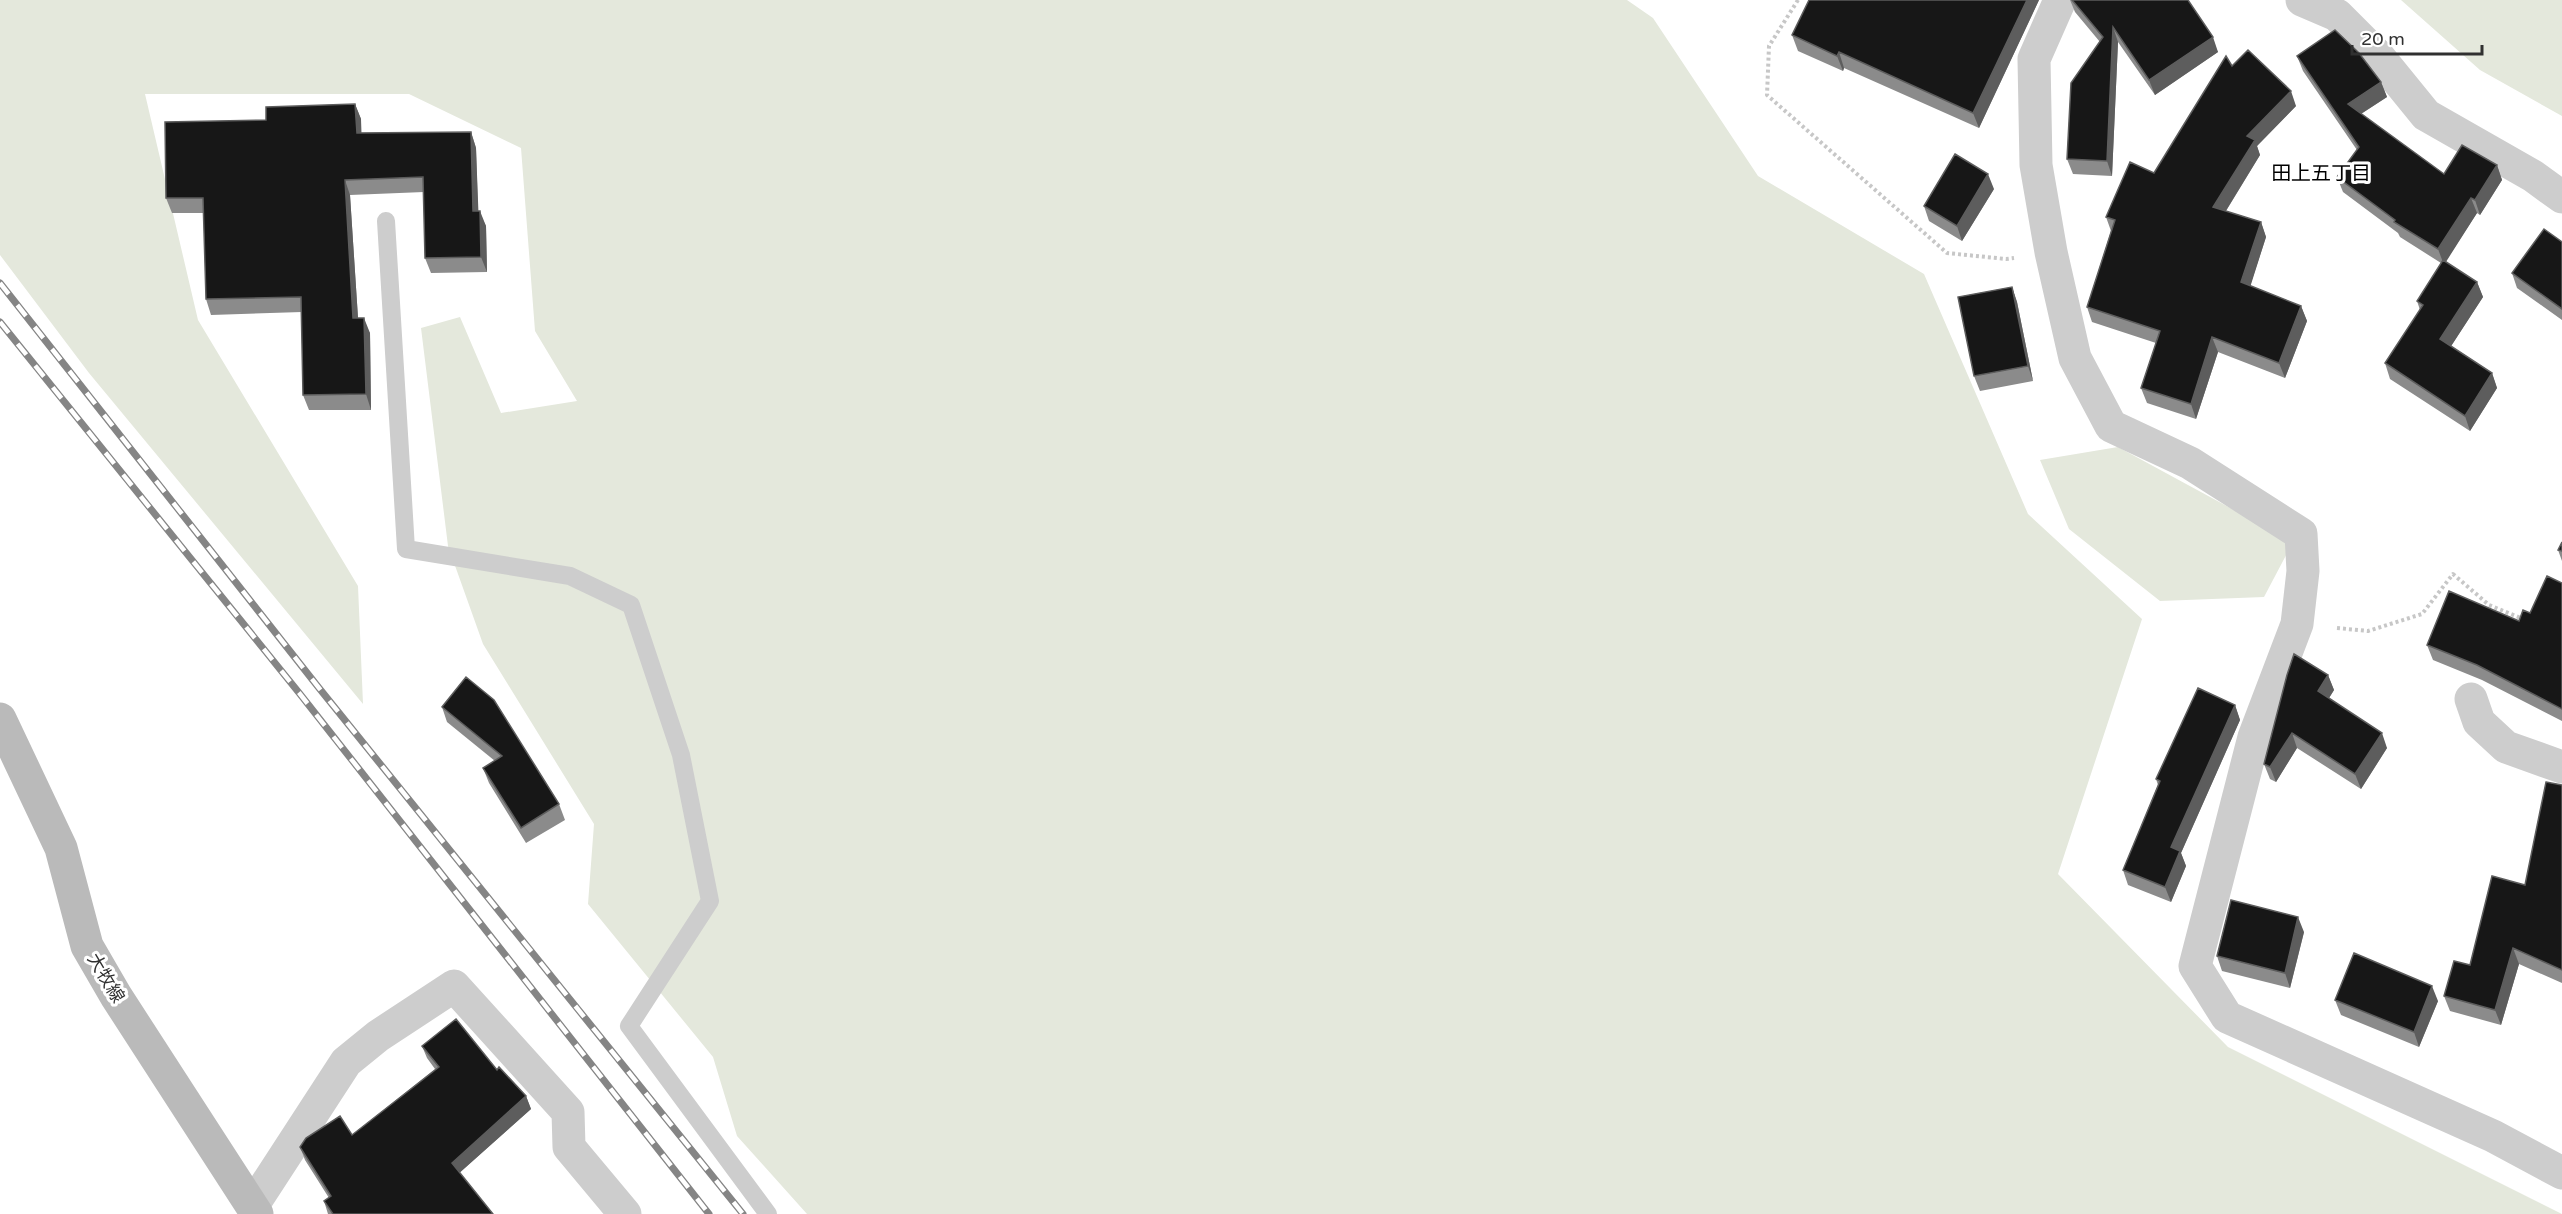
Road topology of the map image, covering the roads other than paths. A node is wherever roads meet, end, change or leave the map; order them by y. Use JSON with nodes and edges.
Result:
{"nodes":[{"id":1,"x":2060,"y":0,"type":"edge"},
{"id":2,"x":2302,"y":0,"type":"edge"},
{"id":3,"x":2562,"y":197,"type":"edge"},
{"id":4,"x":386,"y":221,"type":"dead end"},
{"id":5,"x":2471,"y":699,"type":"dead end"},
{"id":6,"x":0,"y":719,"type":"edge"},
{"id":7,"x":2562,"y":767,"type":"edge"},
{"id":8,"x":2562,"y":1173,"type":"edge"},
{"id":9,"x":255,"y":1210,"type":"edge"},
{"id":10,"x":625,"y":1214,"type":"edge"},
{"id":11,"x":768,"y":1214,"type":"edge"}],
"edges":[{"from":1,"to":8,"type":"street"},
{"from":2,"to":3,"type":"street"},
{"from":4,"to":11,"type":"lane"},
{"from":5,"to":7,"type":"street"},
{"from":6,"to":9,"type":"street","name":"大牧線"},
{"from":9,"to":10,"type":"street"}]}
